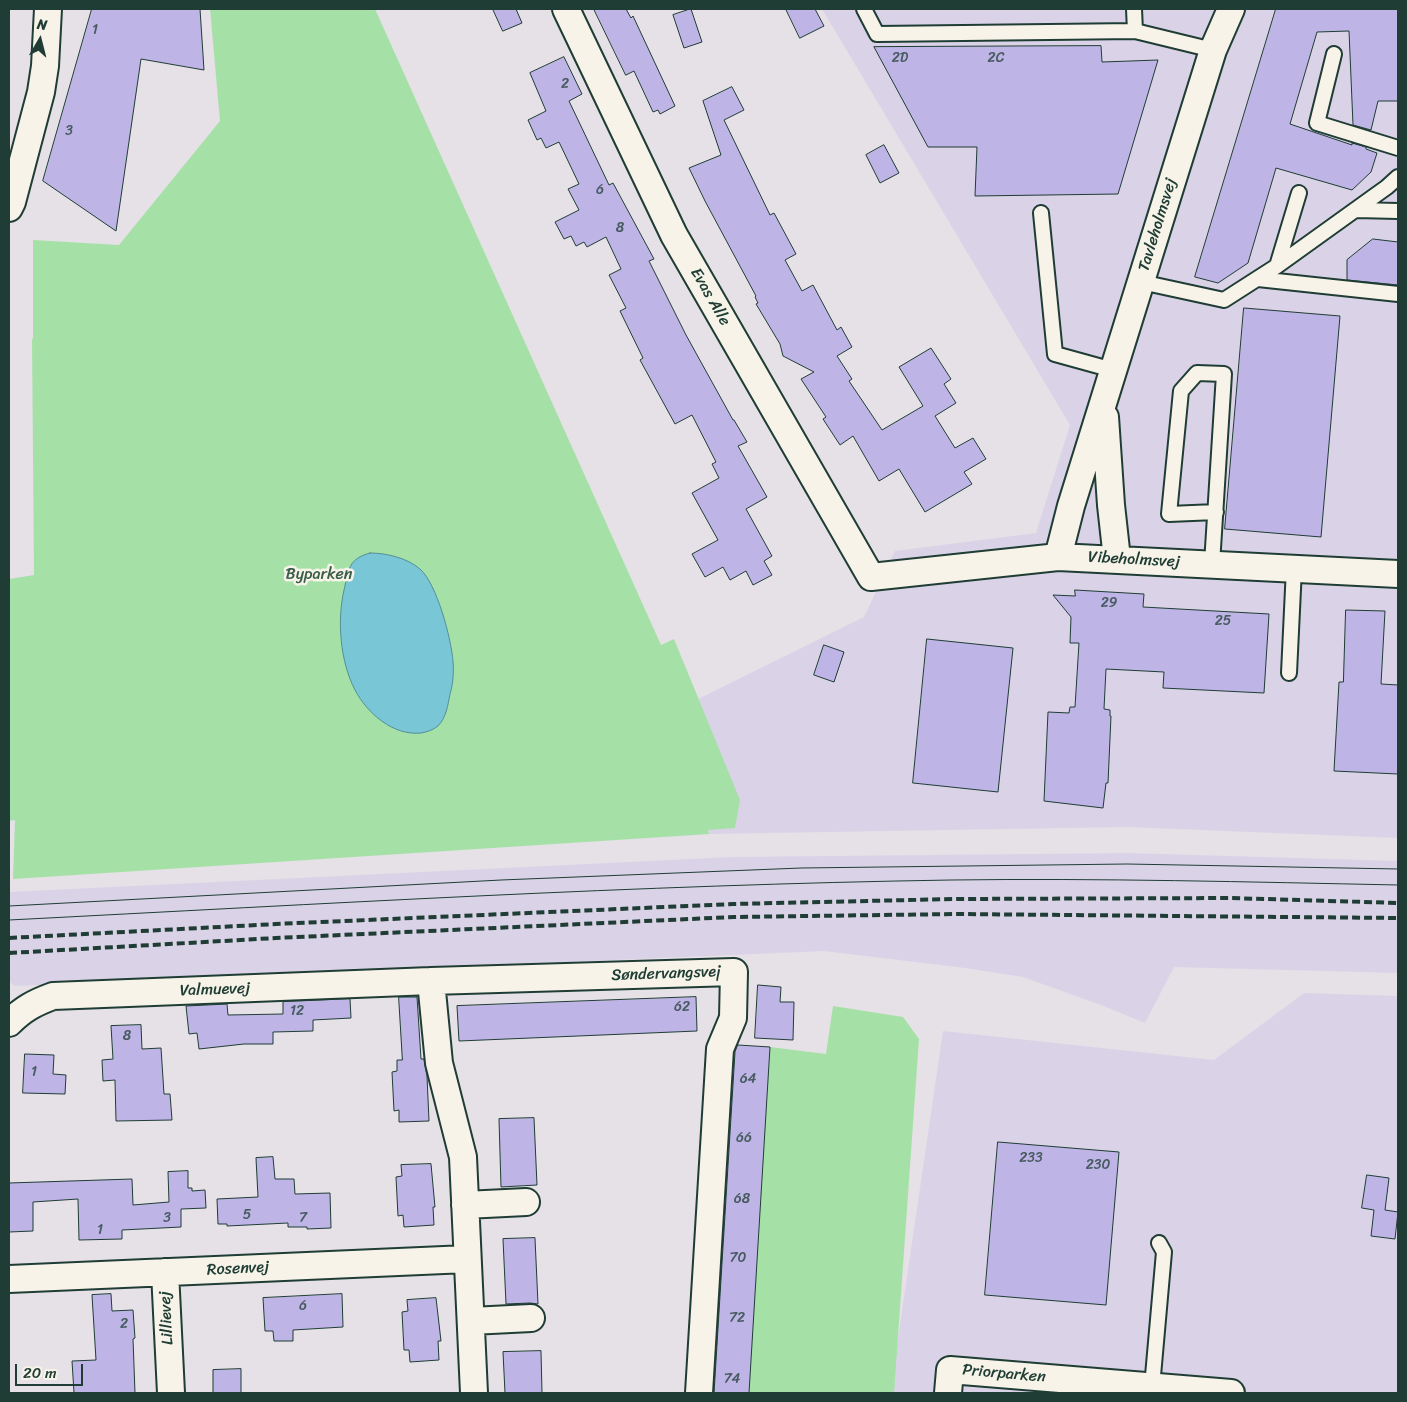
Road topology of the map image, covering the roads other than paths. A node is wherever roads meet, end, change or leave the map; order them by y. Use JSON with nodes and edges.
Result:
{"nodes":[{"id":1,"x":48,"y":9,"type":"edge"},
{"id":2,"x":566,"y":9,"type":"edge"},
{"id":3,"x":864,"y":9,"type":"edge"},
{"id":4,"x":1134,"y":9,"type":"edge"},
{"id":5,"x":1217,"y":9,"type":"edge"},
{"id":6,"x":1231,"y":9,"type":"edge"},
{"id":7,"x":1135,"y":31,"type":"junction"},
{"id":8,"x":1213,"y":50,"type":"junction"},
{"id":9,"x":1334,"y":54,"type":"dead end"},
{"id":10,"x":1398,"y":148,"type":"edge"},
{"id":11,"x":1398,"y":178,"type":"edge"},
{"id":12,"x":1299,"y":193,"type":"dead end"},
{"id":13,"x":9,"y":208,"type":"edge"},
{"id":14,"x":1356,"y":210,"type":"junction"},
{"id":15,"x":1398,"y":211,"type":"edge"},
{"id":16,"x":1041,"y":213,"type":"dead end"},
{"id":17,"x":1277,"y":266,"type":"junction"},
{"id":18,"x":1258,"y":279,"type":"junction"},
{"id":19,"x":1141,"y":282,"type":"junction"},
{"id":20,"x":1398,"y":294,"type":"edge"},
{"id":21,"x":1113,"y":370,"type":"junction"},
{"id":22,"x":1104,"y":401,"type":"junction"},
{"id":23,"x":1216,"y":512,"type":"junction"},
{"id":24,"x":1058,"y":557,"type":"junction"},
{"id":25,"x":1117,"y":559,"type":"junction"},
{"id":26,"x":1212,"y":564,"type":"junction"},
{"id":27,"x":1294,"y":568,"type":"junction"},
{"id":28,"x":1398,"y":574,"type":"edge"},
{"id":29,"x":872,"y":577,"type":"joint"},
{"id":30,"x":1289,"y":673,"type":"dead end"},
{"id":31,"x":431,"y":981,"type":"junction"},
{"id":32,"x":9,"y":1023,"type":"edge"},
{"id":33,"x":526,"y":1202,"type":"dead end"},
{"id":34,"x":465,"y":1204,"type":"junction"},
{"id":35,"x":1159,"y":1243,"type":"dead end"},
{"id":36,"x":468,"y":1259,"type":"junction"},
{"id":37,"x":165,"y":1272,"type":"junction"},
{"id":38,"x":9,"y":1279,"type":"edge"},
{"id":39,"x":531,"y":1318,"type":"dead end"},
{"id":40,"x":470,"y":1321,"type":"junction"},
{"id":41,"x":1152,"y":1387,"type":"junction"},
{"id":42,"x":171,"y":1393,"type":"edge"},
{"id":43,"x":474,"y":1393,"type":"edge"},
{"id":44,"x":699,"y":1393,"type":"edge"},
{"id":45,"x":948,"y":1393,"type":"edge"},
{"id":46,"x":1231,"y":1393,"type":"edge"}],
"edges":[{"from":1,"to":13,"type":"street"},
{"from":2,"to":29,"type":"street","name":"Evas Alle"},
{"from":3,"to":7,"type":"lane"},
{"from":4,"to":7,"type":"lane"},
{"from":5,"to":8,"type":"street","name":"Tavleholmsvej"},
{"from":6,"to":8,"type":"street","name":"Tavleholmsvej"},
{"from":7,"to":8,"type":"lane"},
{"from":8,"to":19,"type":"street","name":"Tavleholmsvej"},
{"from":9,"to":10,"type":"lane"},
{"from":11,"to":14,"type":"lane"},
{"from":12,"to":17,"type":"lane"},
{"from":14,"to":15,"type":"lane"},
{"from":14,"to":17,"type":"lane"},
{"from":16,"to":21,"type":"lane"},
{"from":17,"to":18,"type":"lane"},
{"from":18,"to":19,"type":"lane"},
{"from":18,"to":20,"type":"lane"},
{"from":19,"to":21,"type":"street","name":"Tavleholmsvej"},
{"from":21,"to":22,"type":"street","name":"Tavleholmsvej"},
{"from":22,"to":24,"type":"street","name":"Tavleholmsvej"},
{"from":22,"to":25,"type":"street","name":"Tavleholmsvej"},
{"from":23,"to":23,"type":"lane"},
{"from":23,"to":26,"type":"lane"},
{"from":24,"to":25,"type":"street","name":"Vibeholmsvej"},
{"from":24,"to":29,"type":"street","name":"Vibeholmsvej"},
{"from":25,"to":26,"type":"street","name":"Vibeholmsvej"},
{"from":26,"to":27,"type":"street","name":"Vibeholmsvej"},
{"from":27,"to":28,"type":"street","name":"Vibeholmsvej"},
{"from":27,"to":30,"type":"lane"},
{"from":31,"to":32,"type":"street","name":"Valmuevej"},
{"from":31,"to":34,"type":"street"},
{"from":31,"to":44,"type":"street","name":"Søndervangsvej"},
{"from":33,"to":34,"type":"street"},
{"from":34,"to":36,"type":"street"},
{"from":35,"to":41,"type":"lane"},
{"from":36,"to":37,"type":"street","name":"Rosenvej"},
{"from":36,"to":40,"type":"street"},
{"from":37,"to":38,"type":"street","name":"Rosenvej"},
{"from":37,"to":42,"type":"street","name":"Lillievej"},
{"from":39,"to":40,"type":"street"},
{"from":40,"to":43,"type":"street"},
{"from":41,"to":45,"type":"street","name":"Priorparken"},
{"from":41,"to":46,"type":"street","name":"Priorparken"}]}
